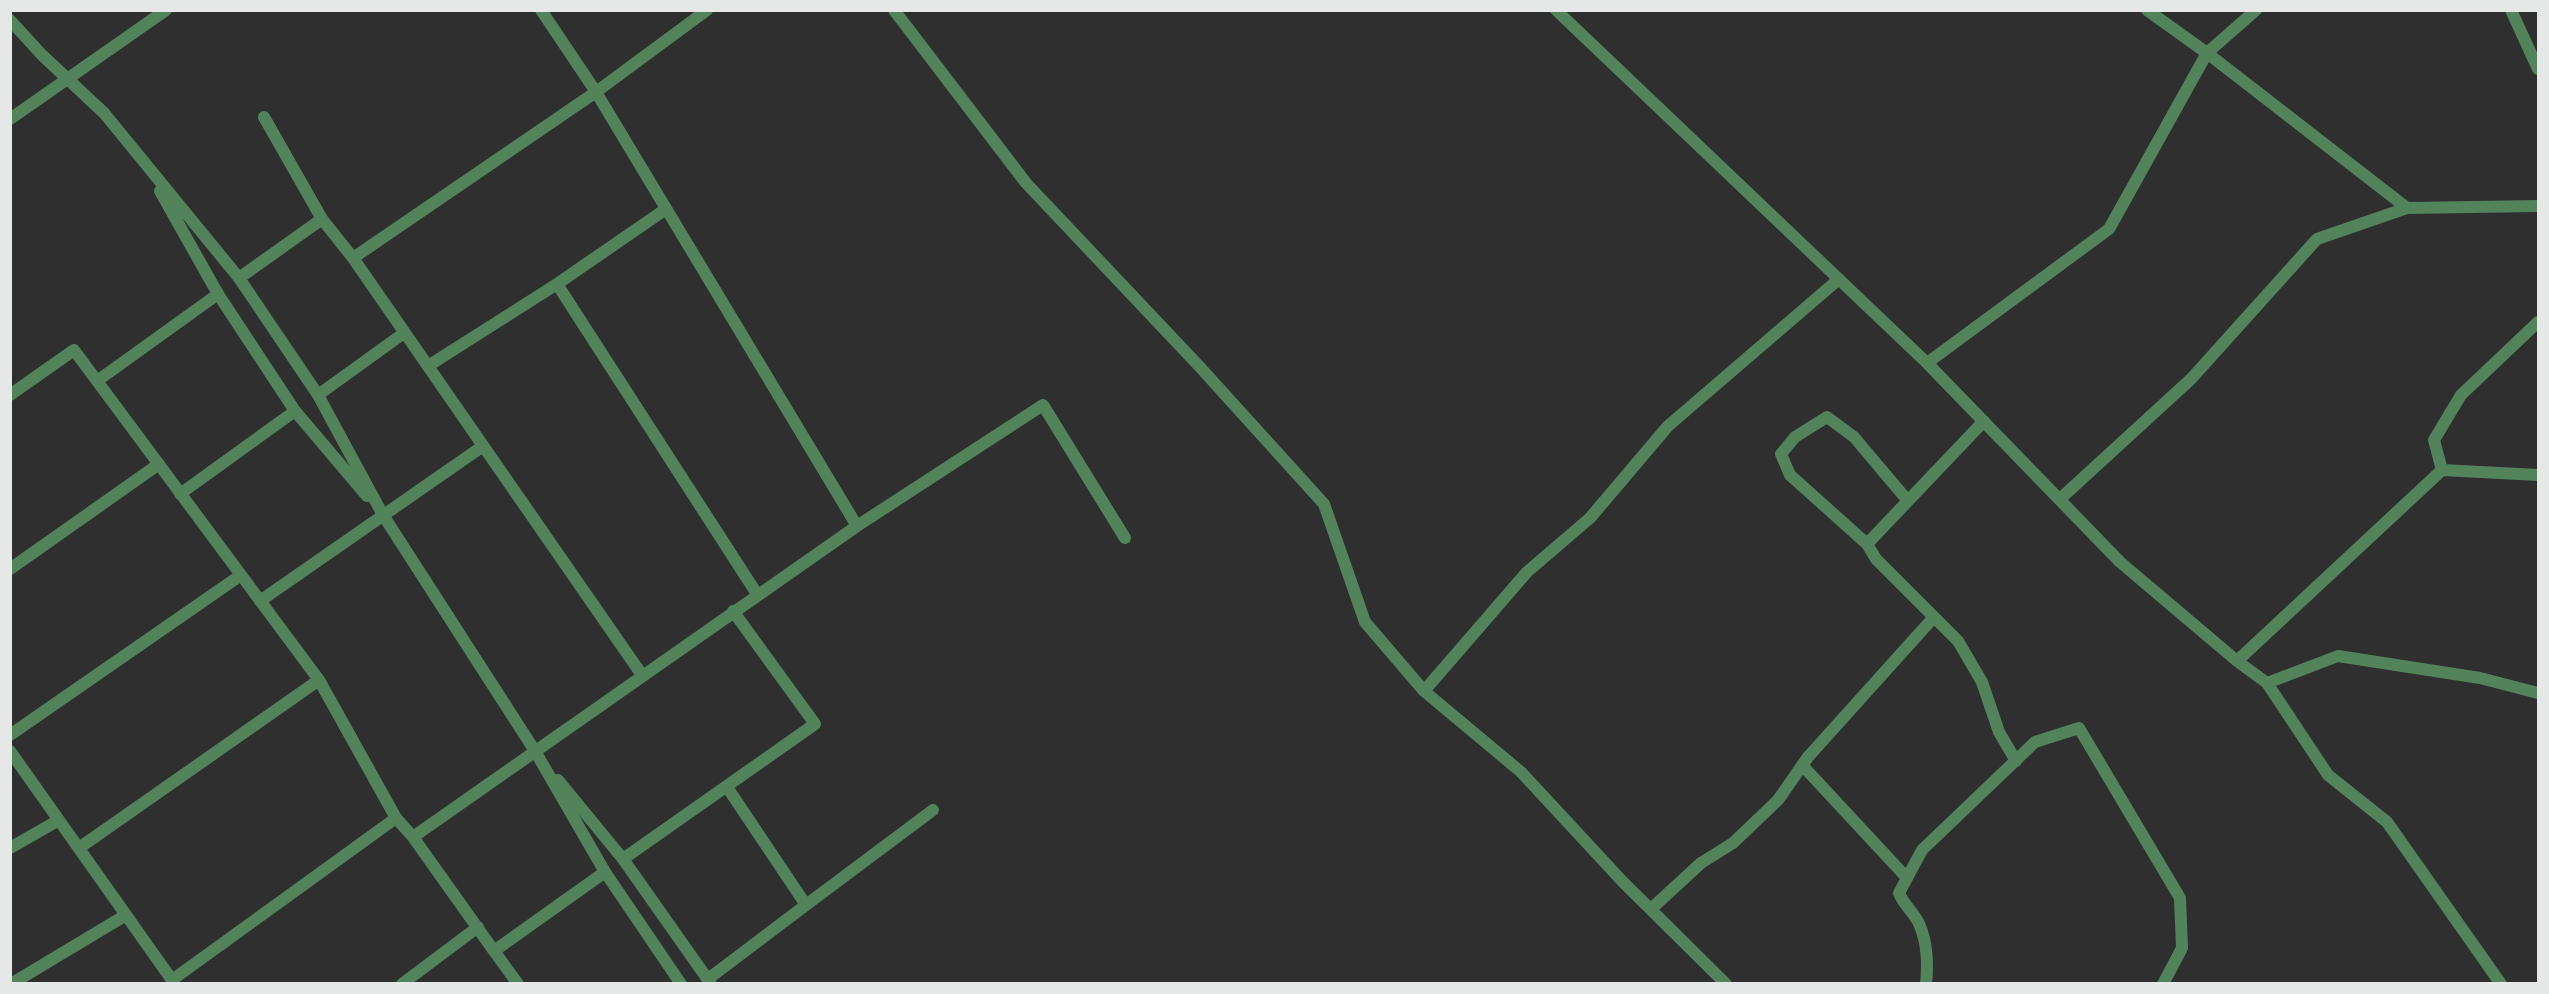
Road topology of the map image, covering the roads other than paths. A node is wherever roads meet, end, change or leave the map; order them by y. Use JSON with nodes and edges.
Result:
{"nodes":[{"id":1,"x":166,"y":10,"type":"edge"},
{"id":2,"x":541,"y":10,"type":"edge"},
{"id":3,"x":707,"y":10,"type":"edge"},
{"id":4,"x":894,"y":10,"type":"edge"},
{"id":5,"x":1556,"y":10,"type":"edge"},
{"id":6,"x":2147,"y":10,"type":"edge"},
{"id":7,"x":2256,"y":10,"type":"edge"},
{"id":8,"x":2511,"y":10,"type":"edge"},
{"id":9,"x":10,"y":20,"type":"edge"},
{"id":10,"x":2208,"y":53,"type":"junction"},
{"id":11,"x":2538,"y":69,"type":"edge"},
{"id":12,"x":68,"y":78,"type":"junction"},
{"id":13,"x":596,"y":92,"type":"junction"},
{"id":14,"x":264,"y":117,"type":"dead end"},
{"id":15,"x":10,"y":119,"type":"edge"},
{"id":16,"x":144,"y":161,"type":"junction"},
{"id":17,"x":2538,"y":206,"type":"edge"},
{"id":18,"x":2407,"y":208,"type":"junction"},
{"id":19,"x":666,"y":209,"type":"junction"},
{"id":20,"x":322,"y":219,"type":"junction"},
{"id":21,"x":353,"y":258,"type":"junction"},
{"id":22,"x":239,"y":279,"type":"junction"},
{"id":23,"x":1839,"y":279,"type":"junction"},
{"id":24,"x":556,"y":284,"type":"junction"},
{"id":25,"x":218,"y":294,"type":"junction"},
{"id":26,"x":2538,"y":322,"type":"edge"},
{"id":27,"x":404,"y":333,"type":"junction"},
{"id":28,"x":1928,"y":363,"type":"junction"},
{"id":29,"x":428,"y":366,"type":"junction"},
{"id":30,"x":97,"y":381,"type":"junction"},
{"id":31,"x":10,"y":395,"type":"edge"},
{"id":32,"x":318,"y":395,"type":"junction"},
{"id":33,"x":295,"y":411,"type":"junction"},
{"id":34,"x":1984,"y":421,"type":"junction"},
{"id":35,"x":483,"y":446,"type":"junction"},
{"id":36,"x":159,"y":464,"type":"junction"},
{"id":37,"x":2442,"y":470,"type":"junction"},
{"id":38,"x":2538,"y":476,"type":"edge"},
{"id":39,"x":180,"y":494,"type":"junction"},
{"id":40,"x":2060,"y":499,"type":"junction"},
{"id":41,"x":1908,"y":501,"type":"junction"},
{"id":42,"x":383,"y":515,"type":"junction"},
{"id":43,"x":857,"y":526,"type":"junction"},
{"id":44,"x":1125,"y":538,"type":"dead end"},
{"id":45,"x":1868,"y":544,"type":"junction"},
{"id":46,"x":10,"y":569,"type":"edge"},
{"id":47,"x":241,"y":575,"type":"junction"},
{"id":48,"x":757,"y":594,"type":"junction"},
{"id":49,"x":260,"y":601,"type":"junction"},
{"id":50,"x":733,"y":611,"type":"junction"},
{"id":51,"x":1934,"y":617,"type":"junction"},
{"id":52,"x":2237,"y":661,"type":"junction"},
{"id":53,"x":642,"y":675,"type":"junction"},
{"id":54,"x":319,"y":680,"type":"junction"},
{"id":55,"x":2267,"y":683,"type":"junction"},
{"id":56,"x":1424,"y":691,"type":"junction"},
{"id":57,"x":2538,"y":693,"type":"edge"},
{"id":58,"x":10,"y":735,"type":"edge"},
{"id":59,"x":10,"y":751,"type":"edge"},
{"id":60,"x":535,"y":751,"type":"junction"},
{"id":61,"x":2016,"y":761,"type":"junction"},
{"id":62,"x":1802,"y":765,"type":"junction"},
{"id":63,"x":726,"y":787,"type":"junction"},
{"id":64,"x":933,"y":810,"type":"dead end"},
{"id":65,"x":396,"y":818,"type":"junction"},
{"id":66,"x":59,"y":820,"type":"junction"},
{"id":67,"x":412,"y":837,"type":"junction"},
{"id":68,"x":10,"y":848,"type":"edge"},
{"id":69,"x":79,"y":848,"type":"junction"},
{"id":70,"x":623,"y":859,"type":"junction"},
{"id":71,"x":604,"y":872,"type":"junction"},
{"id":72,"x":1907,"y":879,"type":"junction"},
{"id":73,"x":806,"y":905,"type":"junction"},
{"id":74,"x":1651,"y":909,"type":"junction"},
{"id":75,"x":126,"y":915,"type":"junction"},
{"id":76,"x":478,"y":927,"type":"junction"},
{"id":77,"x":494,"y":951,"type":"junction"},
{"id":78,"x":710,"y":981,"type":"edge"},
{"id":79,"x":173,"y":982,"type":"edge"},
{"id":80,"x":11,"y":984,"type":"edge"},
{"id":81,"x":402,"y":984,"type":"edge"},
{"id":82,"x":518,"y":984,"type":"edge"},
{"id":83,"x":681,"y":984,"type":"edge"},
{"id":84,"x":1726,"y":984,"type":"edge"},
{"id":85,"x":1926,"y":984,"type":"edge"},
{"id":86,"x":2163,"y":984,"type":"edge"},
{"id":87,"x":2501,"y":984,"type":"edge"}],
"edges":[{"from":1,"to":12,"type":"street"},
{"from":2,"to":13,"type":"street"},
{"from":3,"to":13,"type":"street"},
{"from":4,"to":56,"type":"street"},
{"from":5,"to":23,"type":"street"},
{"from":6,"to":10,"type":"street"},
{"from":7,"to":10,"type":"street"},
{"from":8,"to":11,"type":"street"},
{"from":9,"to":12,"type":"street"},
{"from":10,"to":18,"type":"street"},
{"from":10,"to":28,"type":"street"},
{"from":12,"to":15,"type":"street"},
{"from":12,"to":16,"type":"street"},
{"from":13,"to":19,"type":"street"},
{"from":13,"to":21,"type":"street"},
{"from":14,"to":20,"type":"street"},
{"from":16,"to":22,"type":"street"},
{"from":16,"to":25,"type":"street"},
{"from":17,"to":18,"type":"street"},
{"from":18,"to":40,"type":"street"},
{"from":19,"to":24,"type":"street"},
{"from":19,"to":43,"type":"street"},
{"from":20,"to":21,"type":"street"},
{"from":20,"to":22,"type":"street"},
{"from":21,"to":27,"type":"street"},
{"from":22,"to":32,"type":"street"},
{"from":23,"to":28,"type":"street"},
{"from":23,"to":56,"type":"street"},
{"from":24,"to":29,"type":"street"},
{"from":24,"to":48,"type":"street"},
{"from":25,"to":30,"type":"street"},
{"from":25,"to":33,"type":"street"},
{"from":26,"to":37,"type":"street"},
{"from":27,"to":29,"type":"street"},
{"from":27,"to":32,"type":"street"},
{"from":28,"to":34,"type":"street"},
{"from":29,"to":35,"type":"street"},
{"from":30,"to":31,"type":"street"},
{"from":30,"to":36,"type":"street"},
{"from":32,"to":42,"type":"street"},
{"from":33,"to":39,"type":"street"},
{"from":33,"to":42,"type":"street"},
{"from":34,"to":40,"type":"street"},
{"from":34,"to":41,"type":"street"},
{"from":35,"to":42,"type":"street"},
{"from":35,"to":53,"type":"street"},
{"from":36,"to":39,"type":"street"},
{"from":36,"to":46,"type":"street"},
{"from":37,"to":38,"type":"street"},
{"from":37,"to":52,"type":"street"},
{"from":39,"to":47,"type":"street"},
{"from":40,"to":52,"type":"street"},
{"from":41,"to":45,"type":"street"},
{"from":41,"to":45,"type":"street"},
{"from":42,"to":49,"type":"street"},
{"from":42,"to":60,"type":"street"},
{"from":43,"to":44,"type":"street"},
{"from":43,"to":48,"type":"street"},
{"from":45,"to":51,"type":"street"},
{"from":47,"to":49,"type":"street"},
{"from":47,"to":58,"type":"street"},
{"from":48,"to":50,"type":"street"},
{"from":49,"to":54,"type":"street"},
{"from":50,"to":53,"type":"street"},
{"from":50,"to":63,"type":"street"},
{"from":51,"to":61,"type":"street"},
{"from":51,"to":62,"type":"street"},
{"from":52,"to":55,"type":"street"},
{"from":53,"to":60,"type":"street"},
{"from":54,"to":65,"type":"street"},
{"from":54,"to":69,"type":"street"},
{"from":55,"to":57,"type":"street"},
{"from":55,"to":87,"type":"street"},
{"from":56,"to":74,"type":"street"},
{"from":59,"to":66,"type":"street"},
{"from":60,"to":67,"type":"street"},
{"from":60,"to":70,"type":"street"},
{"from":60,"to":71,"type":"street"},
{"from":61,"to":72,"type":"street"},
{"from":61,"to":86,"type":"street"},
{"from":62,"to":72,"type":"street"},
{"from":62,"to":74,"type":"street"},
{"from":63,"to":70,"type":"street"},
{"from":63,"to":73,"type":"street"},
{"from":64,"to":73,"type":"street"},
{"from":65,"to":67,"type":"street"},
{"from":65,"to":79,"type":"street"},
{"from":66,"to":68,"type":"street"},
{"from":66,"to":69,"type":"street"},
{"from":67,"to":76,"type":"street"},
{"from":69,"to":75,"type":"street"},
{"from":70,"to":78,"type":"street"},
{"from":71,"to":77,"type":"street"},
{"from":71,"to":83,"type":"street"},
{"from":72,"to":85,"type":"street"},
{"from":73,"to":78,"type":"street"},
{"from":74,"to":84,"type":"street"},
{"from":75,"to":79,"type":"street"},
{"from":75,"to":80,"type":"street"},
{"from":76,"to":77,"type":"street"},
{"from":76,"to":81,"type":"street"},
{"from":77,"to":82,"type":"street"}]}
